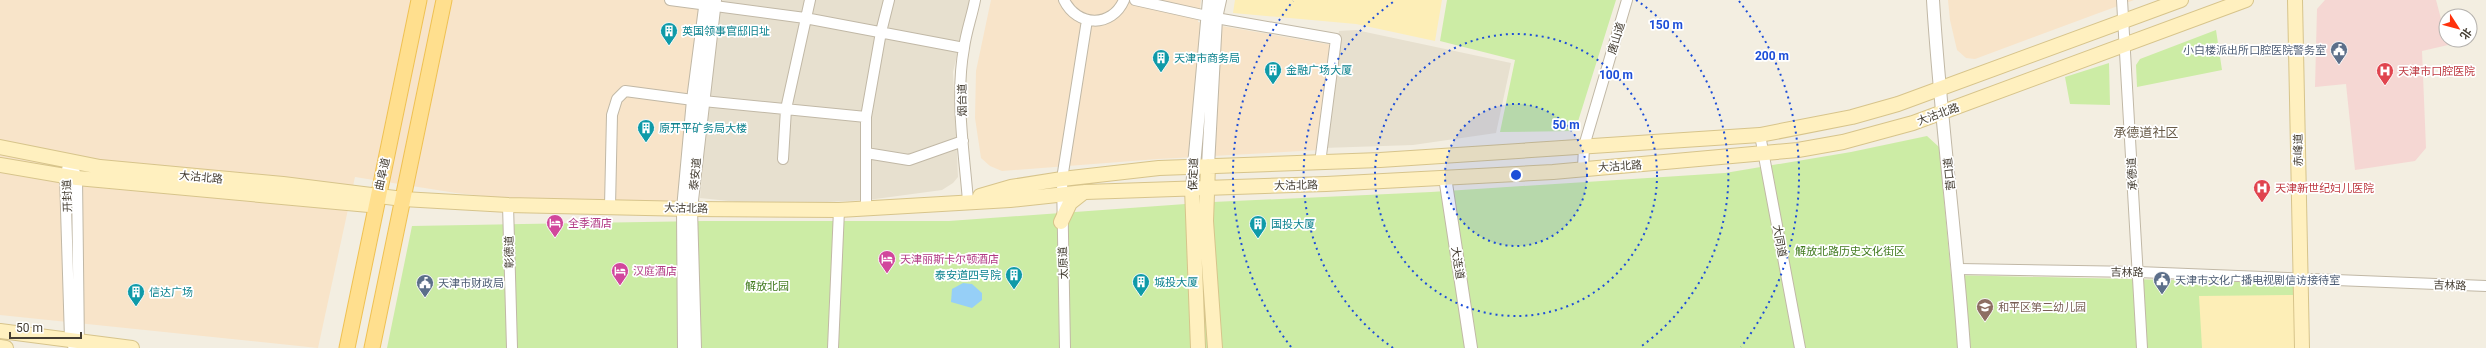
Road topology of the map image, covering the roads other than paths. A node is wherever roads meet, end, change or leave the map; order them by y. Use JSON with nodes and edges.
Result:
{"nodes":[{"id":1,"x":419,"y":0,"type":"edge"},
{"id":2,"x":444,"y":0,"type":"edge"},
{"id":3,"x":670,"y":0,"type":"edge"},
{"id":4,"x":810,"y":0,"type":"edge"},
{"id":5,"x":889,"y":0,"type":"edge"},
{"id":6,"x":976,"y":0,"type":"edge"},
{"id":7,"x":1064,"y":0,"type":"edge"},
{"id":8,"x":1124,"y":0,"type":"edge"},
{"id":9,"x":1136,"y":0,"type":"edge"},
{"id":10,"x":1209,"y":0,"type":"edge"},
{"id":11,"x":1220,"y":0,"type":"edge"},
{"id":12,"x":1627,"y":0,"type":"edge"},
{"id":13,"x":1933,"y":0,"type":"edge"},
{"id":14,"x":2118,"y":0,"type":"edge"},
{"id":15,"x":2122,"y":0,"type":"edge"},
{"id":16,"x":2181,"y":0,"type":"edge"},
{"id":17,"x":2246,"y":0,"type":"edge"},
{"id":18,"x":2295,"y":0,"type":"edge"},
{"id":19,"x":710,"y":3,"type":"edge"},
{"id":20,"x":1212,"y":17,"type":"junction"},
{"id":21,"x":805,"y":18,"type":"junction"},
{"id":22,"x":1087,"y":20,"type":"junction"},
{"id":23,"x":2121,"y":22,"type":"junction"},
{"id":24,"x":881,"y":32,"type":"junction"},
{"id":25,"x":2122,"y":46,"type":"junction"},
{"id":26,"x":964,"y":48,"type":"junction"},
{"id":27,"x":1940,"y":90,"type":"junction"},
{"id":28,"x":698,"y":101,"type":"junction"},
{"id":29,"x":786,"y":109,"type":"junction"},
{"id":30,"x":1943,"y":112,"type":"junction"},
{"id":31,"x":866,"y":117,"type":"junction"},
{"id":32,"x":1760,"y":135,"type":"junction"},
{"id":33,"x":963,"y":141,"type":"junction"},
{"id":34,"x":1584,"y":146,"type":"junction"},
{"id":35,"x":0,"y":147,"type":"edge"},
{"id":36,"x":866,"y":153,"type":"junction"},
{"id":37,"x":1764,"y":153,"type":"junction"},
{"id":38,"x":783,"y":159,"type":"dead end"},
{"id":39,"x":70,"y":160,"type":"junction"},
{"id":40,"x":1320,"y":163,"type":"junction"},
{"id":41,"x":0,"y":165,"type":"edge"},
{"id":42,"x":1240,"y":165,"type":"junction"},
{"id":43,"x":1192,"y":166,"type":"junction"},
{"id":44,"x":1208,"y":166,"type":"junction"},
{"id":45,"x":1159,"y":168,"type":"junction"},
{"id":46,"x":1583,"y":169,"type":"junction"},
{"id":47,"x":71,"y":177,"type":"junction"},
{"id":48,"x":1445,"y":177,"type":"junction"},
{"id":49,"x":1062,"y":179,"type":"junction"},
{"id":50,"x":1199,"y":186,"type":"junction"},
{"id":51,"x":1234,"y":186,"type":"junction"},
{"id":52,"x":1085,"y":192,"type":"junction"},
{"id":53,"x":1062,"y":194,"type":"junction"},
{"id":54,"x":403,"y":199,"type":"junction"},
{"id":55,"x":376,"y":201,"type":"junction"},
{"id":56,"x":968,"y":201,"type":"junction"},
{"id":57,"x":508,"y":205,"type":"junction"},
{"id":58,"x":610,"y":206,"type":"junction"},
{"id":59,"x":687,"y":209,"type":"junction"},
{"id":60,"x":866,"y":209,"type":"junction"},
{"id":61,"x":839,"y":210,"type":"junction"},
{"id":62,"x":1199,"y":221,"type":"junction"},
{"id":63,"x":1061,"y":222,"type":"junction"},
{"id":64,"x":1959,"y":269,"type":"junction"},
{"id":65,"x":2135,"y":272,"type":"junction"},
{"id":66,"x":2301,"y":279,"type":"junction"},
{"id":67,"x":2486,"y":286,"type":"edge"},
{"id":68,"x":0,"y":331,"type":"edge"},
{"id":69,"x":76,"y":344,"type":"edge"},
{"id":70,"x":0,"y":347,"type":"edge"},
{"id":71,"x":6,"y":348,"type":"edge"},
{"id":72,"x":132,"y":348,"type":"edge"},
{"id":73,"x":347,"y":348,"type":"edge"},
{"id":74,"x":372,"y":348,"type":"edge"},
{"id":75,"x":512,"y":348,"type":"edge"},
{"id":76,"x":684,"y":348,"type":"edge"},
{"id":77,"x":695,"y":348,"type":"edge"},
{"id":78,"x":833,"y":348,"type":"edge"},
{"id":79,"x":1065,"y":348,"type":"edge"},
{"id":80,"x":1198,"y":348,"type":"edge"},
{"id":81,"x":1215,"y":348,"type":"edge"},
{"id":82,"x":1471,"y":348,"type":"edge"},
{"id":83,"x":1800,"y":348,"type":"edge"},
{"id":84,"x":1964,"y":348,"type":"edge"},
{"id":85,"x":2136,"y":348,"type":"edge"},
{"id":86,"x":2142,"y":348,"type":"edge"},
{"id":87,"x":2302,"y":348,"type":"edge"}],
"edges":[{"from":1,"to":55,"type":"main road","name":"曲阜道"},
{"from":2,"to":54,"type":"main road"},
{"from":3,"to":19,"type":"street"},
{"from":4,"to":21,"type":"street"},
{"from":5,"to":24,"type":"street"},
{"from":6,"to":26,"type":"street","name":"烟台道"},
{"from":7,"to":22,"type":"street"},
{"from":8,"to":22,"type":"street"},
{"from":9,"to":20,"type":"street"},
{"from":10,"to":20,"type":"street","name":"保定道"},
{"from":11,"to":20,"type":"street","name":"保定道"},
{"from":12,"to":34,"type":"street","name":"唐山道"},
{"from":13,"to":27,"type":"street","name":"营口道"},
{"from":14,"to":23,"type":"street","name":"承德道"},
{"from":15,"to":23,"type":"street","name":"承德道"},
{"from":16,"to":23,"type":"main road","name":"大沽北路"},
{"from":17,"to":25,"type":"main road","name":"大沽北路"},
{"from":18,"to":66,"type":"main road","name":"赤峰道"},
{"from":19,"to":21,"type":"street"},
{"from":19,"to":28,"type":"street","name":"泰安道"},
{"from":20,"to":40,"type":"street"},
{"from":20,"to":43,"type":"street","name":"保定道"},
{"from":20,"to":44,"type":"street","name":"保定道"},
{"from":21,"to":24,"type":"street"},
{"from":21,"to":29,"type":"street"},
{"from":22,"to":49,"type":"street","name":"太原道"},
{"from":23,"to":25,"type":"street","name":"承德道"},
{"from":23,"to":27,"type":"main road","name":"大沽北路"},
{"from":24,"to":26,"type":"street"},
{"from":24,"to":31,"type":"street"},
{"from":25,"to":30,"type":"main road","name":"大沽北路"},
{"from":25,"to":65,"type":"street","name":"承德道"},
{"from":26,"to":33,"type":"street","name":"烟台道"},
{"from":27,"to":30,"type":"street","name":"营口道"},
{"from":27,"to":32,"type":"main road","name":"大沽北路"},
{"from":28,"to":29,"type":"street"},
{"from":28,"to":58,"type":"street"},
{"from":28,"to":59,"type":"street","name":"泰安道"},
{"from":29,"to":31,"type":"street"},
{"from":29,"to":38,"type":"street"},
{"from":30,"to":37,"type":"main road","name":"大沽北路"},
{"from":30,"to":64,"type":"street","name":"营口道"},
{"from":31,"to":36,"type":"street"},
{"from":32,"to":34,"type":"main road","name":"大沽北路"},
{"from":32,"to":37,"type":"street","name":"大同道"},
{"from":33,"to":36,"type":"street"},
{"from":33,"to":56,"type":"street","name":"烟台道"},
{"from":34,"to":40,"type":"main road","name":"大沽北路"},
{"from":34,"to":46,"type":"street","name":"唐山道"},
{"from":35,"to":39,"type":"main road","name":"大沽北路"},
{"from":36,"to":60,"type":"street"},
{"from":37,"to":46,"type":"main road","name":"大沽北路"},
{"from":37,"to":83,"type":"street","name":"大同道"},
{"from":39,"to":47,"type":"street","name":"开封道"},
{"from":39,"to":55,"type":"main road","name":"大沽北路"},
{"from":40,"to":42,"type":"main road","name":"大沽北路"},
{"from":41,"to":47,"type":"main road","name":"大沽北路"},
{"from":42,"to":44,"type":"main road","name":"大沽北路"},
{"from":42,"to":50,"type":"main road"},
{"from":43,"to":44,"type":"main road","name":"大沽北路"},
{"from":43,"to":45,"type":"main road","name":"大沽北路"},
{"from":43,"to":50,"type":"street","name":"保定道"},
{"from":44,"to":50,"type":"main road","name":"保定道"},
{"from":45,"to":49,"type":"main road","name":"大沽北路"},
{"from":45,"to":50,"type":"main road"},
{"from":46,"to":48,"type":"main road","name":"大沽北路"},
{"from":47,"to":55,"type":"main road","name":"大沽北路"},
{"from":47,"to":69,"type":"street","name":"开封道"},
{"from":48,"to":51,"type":"main road","name":"大沽北路"},
{"from":48,"to":82,"type":"street","name":"大连道"},
{"from":49,"to":53,"type":"street","name":"太原道"},
{"from":49,"to":56,"type":"main road","name":"大沽北路"},
{"from":50,"to":51,"type":"main road","name":"大沽北路"},
{"from":50,"to":52,"type":"main road","name":"大沽北路"},
{"from":50,"to":62,"type":"main road"},
{"from":51,"to":62,"type":"main road"},
{"from":52,"to":53,"type":"main road","name":"大沽北路"},
{"from":52,"to":63,"type":"main road"},
{"from":53,"to":56,"type":"main road","name":"大沽北路"},
{"from":53,"to":63,"type":"street","name":"太原道"},
{"from":54,"to":55,"type":"main road","name":"大沽北路"},
{"from":54,"to":57,"type":"main road","name":"大沽北路"},
{"from":54,"to":74,"type":"main road"},
{"from":55,"to":73,"type":"main road","name":"曲阜道"},
{"from":56,"to":60,"type":"main road","name":"大沽北路"},
{"from":57,"to":58,"type":"main road","name":"大沽北路"},
{"from":57,"to":75,"type":"street","name":"彰德道"},
{"from":58,"to":59,"type":"main road","name":"大沽北路"},
{"from":59,"to":61,"type":"main road","name":"大沽北路"},
{"from":59,"to":76,"type":"street","name":"泰安道"},
{"from":59,"to":77,"type":"street","name":"泰安道"},
{"from":60,"to":61,"type":"main road","name":"大沽北路"},
{"from":61,"to":78,"type":"street"},
{"from":62,"to":80,"type":"main road"},
{"from":62,"to":81,"type":"main road"},
{"from":63,"to":79,"type":"street","name":"太原道"},
{"from":64,"to":65,"type":"street","name":"吉林路"},
{"from":64,"to":84,"type":"street","name":"营口道"},
{"from":65,"to":66,"type":"street","name":"吉林路"},
{"from":65,"to":85,"type":"street","name":"承德道"},
{"from":65,"to":86,"type":"street","name":"承德道"},
{"from":66,"to":67,"type":"street","name":"吉林路"},
{"from":66,"to":87,"type":"main road","name":"赤峰道"},
{"from":68,"to":69,"type":"main road"},
{"from":69,"to":72,"type":"main road"},
{"from":70,"to":71,"type":"main road"}]}
